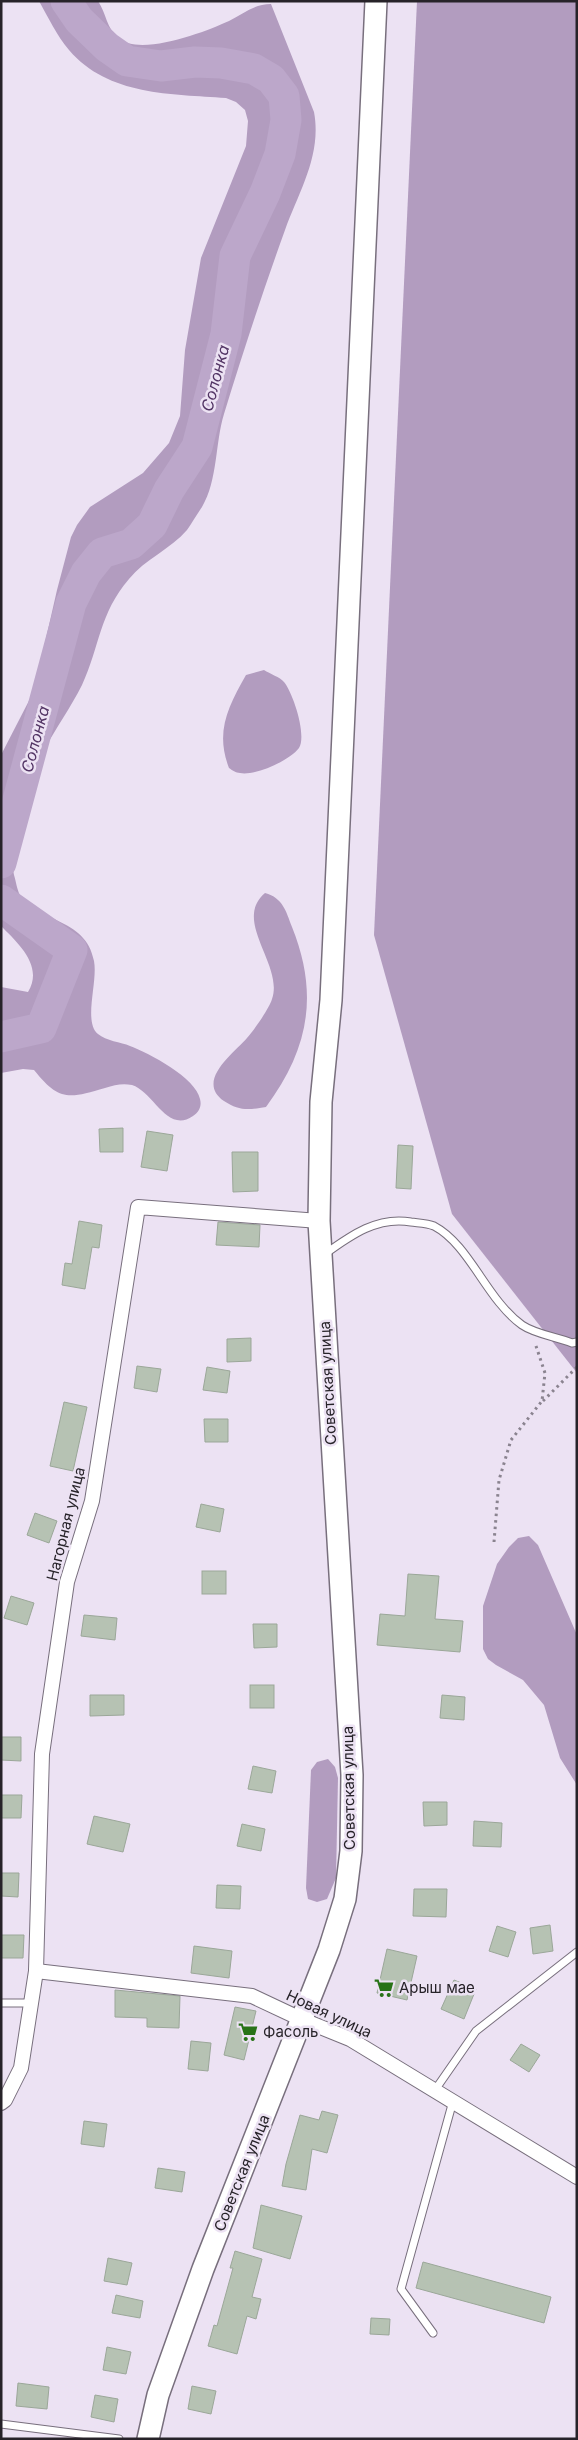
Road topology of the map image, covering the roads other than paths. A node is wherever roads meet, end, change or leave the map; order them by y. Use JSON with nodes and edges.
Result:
{"nodes":[{"id":1,"x":376,"y":1,"type":"edge"},
{"id":2,"x":319,"y":1221,"type":"junction"},
{"id":3,"x":321,"y":1258,"type":"junction"},
{"id":4,"x":577,"y":1342,"type":"edge"},
{"id":5,"x":577,"y":1952,"type":"edge"},
{"id":6,"x":36,"y":1971,"type":"junction"},
{"id":7,"x":1,"y":2003,"type":"edge"},
{"id":8,"x":31,"y":2003,"type":"junction"},
{"id":9,"x":303,"y":2020,"type":"junction"},
{"id":10,"x":434,"y":2090,"type":"junction"},
{"id":11,"x":1,"y":2102,"type":"edge"},
{"id":12,"x":453,"y":2102,"type":"junction"},
{"id":13,"x":577,"y":2177,"type":"edge"},
{"id":14,"x":432,"y":2333,"type":"dead end"},
{"id":15,"x":1,"y":2424,"type":"edge"},
{"id":16,"x":119,"y":2439,"type":"edge"},
{"id":17,"x":148,"y":2439,"type":"edge"}],
"edges":[{"from":1,"to":2,"type":"main road","name":"Советская улица"},
{"from":2,"to":3,"type":"main road","name":"Советская улица"},
{"from":2,"to":6,"type":"street","name":"Нагорная улица"},
{"from":3,"to":4,"type":"lane"},
{"from":3,"to":9,"type":"main road","name":"Советская улица"},
{"from":5,"to":10,"type":"lane"},
{"from":6,"to":8,"type":"street"},
{"from":6,"to":9,"type":"street","name":"Новая улица"},
{"from":7,"to":8,"type":"lane"},
{"from":8,"to":11,"type":"street"},
{"from":9,"to":10,"type":"street","name":"Новая улица"},
{"from":9,"to":17,"type":"main road","name":"Советская улица"},
{"from":10,"to":12,"type":"street","name":"Новая улица"},
{"from":12,"to":13,"type":"street","name":"Новая улица"},
{"from":12,"to":14,"type":"lane"},
{"from":15,"to":16,"type":"lane"}]}
